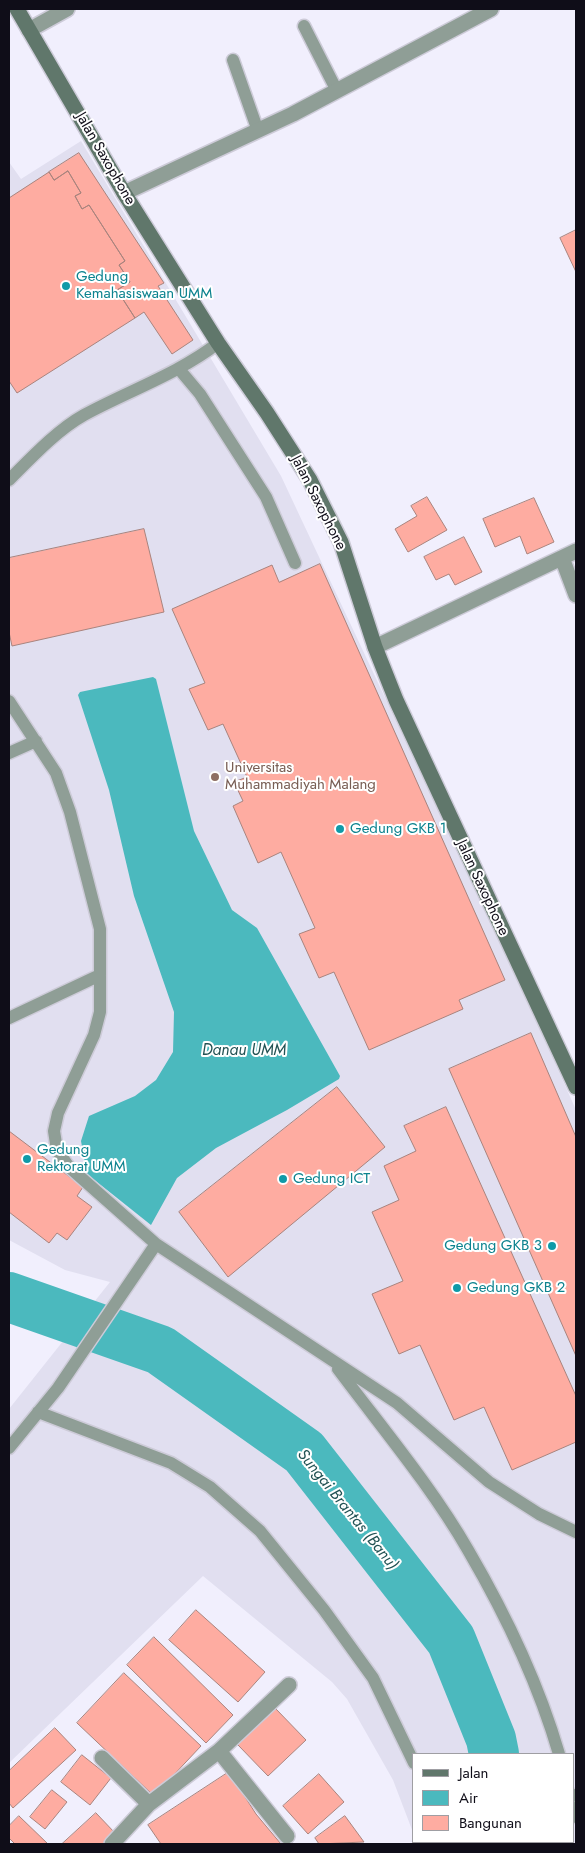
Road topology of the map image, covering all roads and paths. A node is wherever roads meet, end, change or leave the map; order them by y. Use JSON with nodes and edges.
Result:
{"nodes":[{"id":1,"x":17,"y":9,"type":"edge"},
{"id":2,"x":67,"y":9,"type":"edge"},
{"id":3,"x":491,"y":9,"type":"edge"},
{"id":4,"x":304,"y":26,"type":"dead end"},
{"id":5,"x":29,"y":30,"type":"junction"},
{"id":6,"x":233,"y":60,"type":"dead end"},
{"id":7,"x":331,"y":94,"type":"junction"},
{"id":8,"x":258,"y":132,"type":"junction"},
{"id":9,"x":124,"y":193,"type":"junction"},
{"id":10,"x":218,"y":343,"type":"junction"},
{"id":11,"x":179,"y":369,"type":"junction"},
{"id":12,"x":9,"y":480,"type":"edge"},
{"id":13,"x":576,"y":551,"type":"edge"},
{"id":14,"x":562,"y":558,"type":"junction"},
{"id":15,"x":295,"y":563,"type":"dead end"},
{"id":16,"x":576,"y":595,"type":"edge"},
{"id":17,"x":375,"y":647,"type":"junction"},
{"id":18,"x":9,"y":701,"type":"edge"},
{"id":19,"x":36,"y":741,"type":"junction"},
{"id":20,"x":9,"y":753,"type":"edge"},
{"id":21,"x":100,"y":975,"type":"junction"},
{"id":22,"x":9,"y":1018,"type":"edge"},
{"id":23,"x":576,"y":1087,"type":"edge"},
{"id":24,"x":156,"y":1244,"type":"junction"},
{"id":25,"x":332,"y":1360,"type":"junction"},
{"id":26,"x":38,"y":1412,"type":"junction"},
{"id":27,"x":9,"y":1448,"type":"edge"},
{"id":28,"x":576,"y":1532,"type":"edge"},
{"id":29,"x":289,"y":1685,"type":"dead end"},
{"id":30,"x":219,"y":1751,"type":"junction"},
{"id":31,"x":558,"y":1753,"type":"edge"},
{"id":32,"x":102,"y":1758,"type":"dead end"},
{"id":33,"x":412,"y":1759,"type":"edge"},
{"id":34,"x":149,"y":1804,"type":"junction"},
{"id":35,"x":287,"y":1836,"type":"dead end"},
{"id":36,"x":112,"y":1844,"type":"edge"}],
"edges":[{"from":1,"to":5,"type":"main road","name":"Jalan Saxophone"},
{"from":2,"to":5,"type":"street"},
{"from":3,"to":7,"type":"street"},
{"from":4,"to":7,"type":"lane"},
{"from":5,"to":9,"type":"main road","name":"Jalan Saxophone"},
{"from":6,"to":8,"type":"lane"},
{"from":7,"to":8,"type":"street"},
{"from":8,"to":9,"type":"street"},
{"from":9,"to":10,"type":"main road","name":"Jalan Saxophone"},
{"from":10,"to":11,"type":"lane"},
{"from":10,"to":17,"type":"main road","name":"Jalan Saxophone"},
{"from":11,"to":12,"type":"lane"},
{"from":11,"to":15,"type":"lane"},
{"from":13,"to":14,"type":"street"},
{"from":14,"to":16,"type":"street"},
{"from":14,"to":17,"type":"street"},
{"from":17,"to":23,"type":"main road","name":"Jalan Saxophone"},
{"from":18,"to":19,"type":"lane"},
{"from":19,"to":20,"type":"lane"},
{"from":19,"to":21,"type":"lane"},
{"from":21,"to":22,"type":"lane"},
{"from":21,"to":24,"type":"lane"},
{"from":24,"to":25,"type":"lane"},
{"from":24,"to":26,"type":"lane"},
{"from":25,"to":28,"type":"lane"},
{"from":25,"to":31,"type":"lane"},
{"from":26,"to":27,"type":"lane"},
{"from":26,"to":33,"type":"lane"},
{"from":29,"to":30,"type":"street"},
{"from":30,"to":34,"type":"street"},
{"from":30,"to":35,"type":"street"},
{"from":32,"to":34,"type":"street"},
{"from":34,"to":36,"type":"street"}]}
